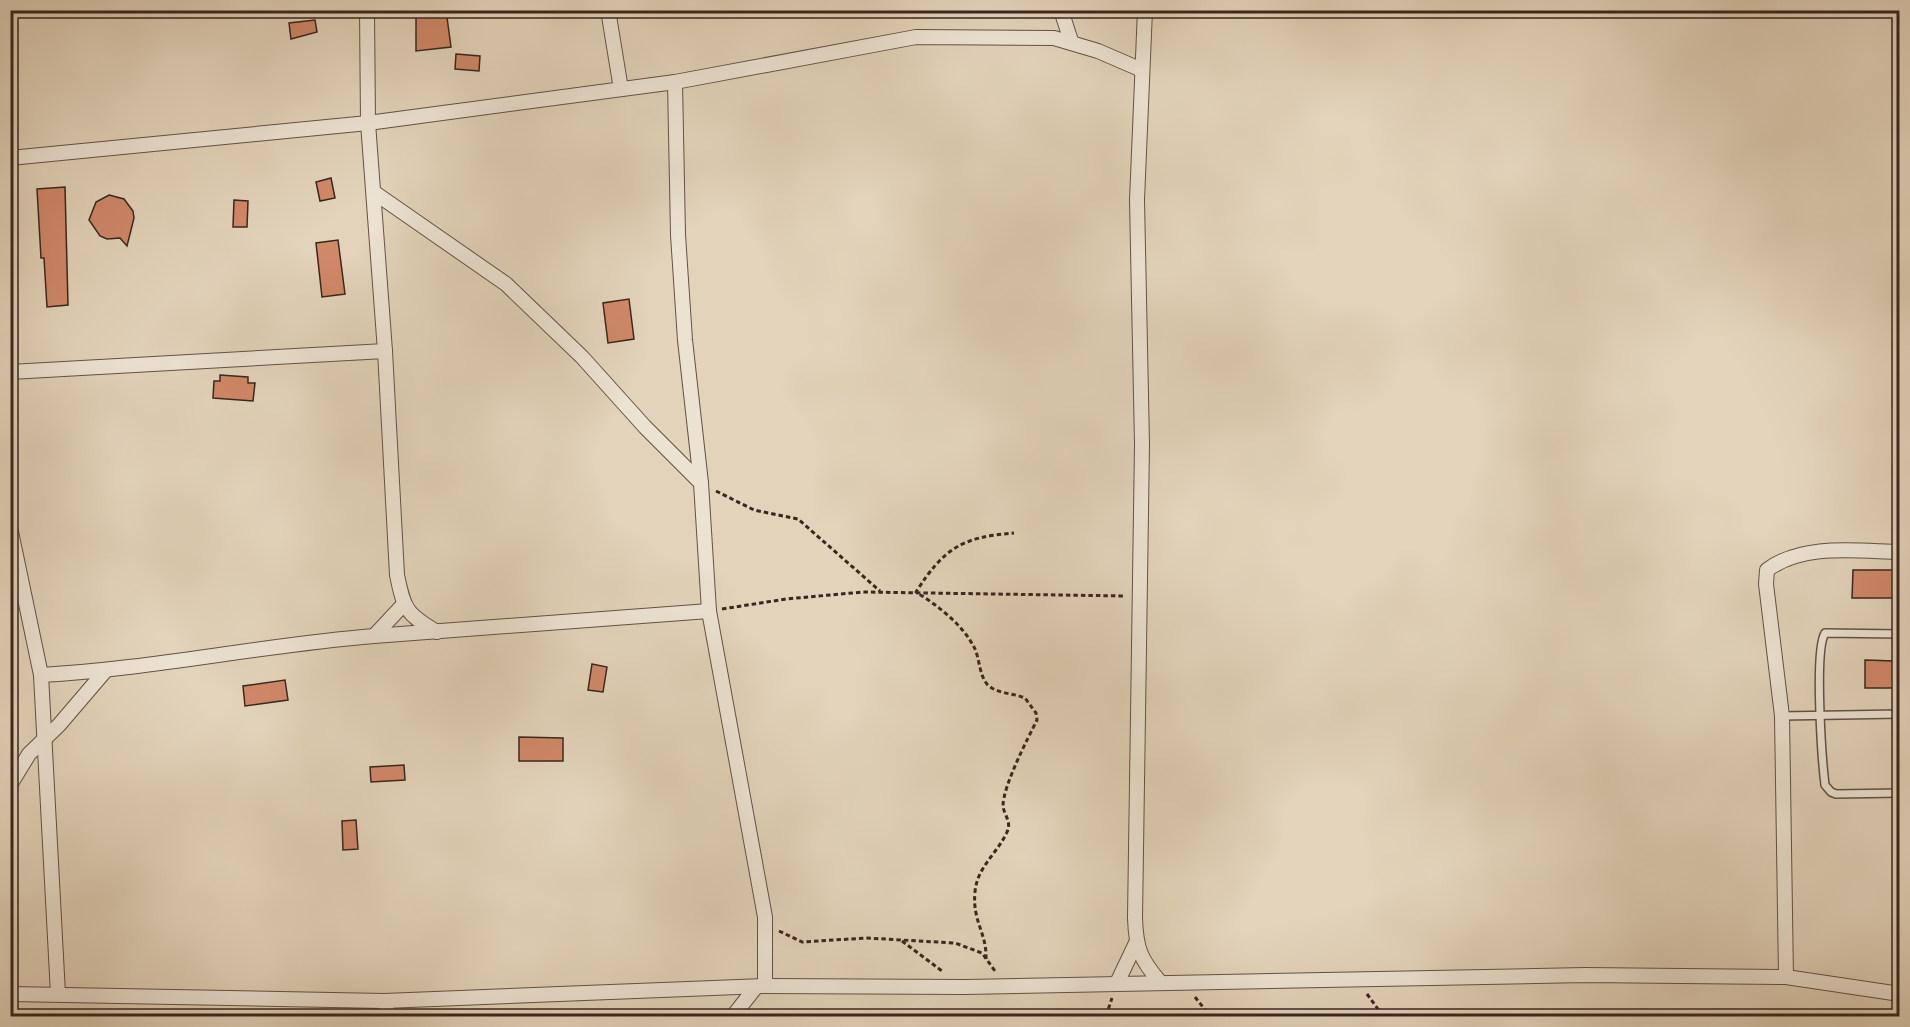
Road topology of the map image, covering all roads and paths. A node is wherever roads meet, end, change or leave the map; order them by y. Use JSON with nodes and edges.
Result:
{"nodes":[{"id":1,"x":367,"y":10,"type":"edge"},
{"id":2,"x":608,"y":10,"type":"edge"},
{"id":3,"x":1061,"y":10,"type":"edge"},
{"id":4,"x":1146,"y":10,"type":"edge"},
{"id":5,"x":1071,"y":41,"type":"junction"},
{"id":6,"x":1142,"y":70,"type":"junction"},
{"id":7,"x":675,"y":82,"type":"junction"},
{"id":8,"x":621,"y":89,"type":"junction"},
{"id":9,"x":368,"y":123,"type":"junction"},
{"id":10,"x":10,"y":158,"type":"edge"},
{"id":11,"x":375,"y":193,"type":"junction"},
{"id":12,"x":385,"y":351,"type":"junction"},
{"id":13,"x":10,"y":372,"type":"edge"},
{"id":14,"x":700,"y":483,"type":"junction"},
{"id":15,"x":10,"y":527,"type":"edge"},
{"id":16,"x":1014,"y":533,"type":"dead end"},
{"id":17,"x":1899,"y":552,"type":"edge"},
{"id":18,"x":881,"y":592,"type":"junction"},
{"id":19,"x":916,"y":592,"type":"junction"},
{"id":20,"x":1139,"y":596,"type":"junction"},
{"id":21,"x":403,"y":605,"type":"junction"},
{"id":22,"x":709,"y":611,"type":"junction"},
{"id":23,"x":439,"y":633,"type":"junction"},
{"id":24,"x":1899,"y":634,"type":"edge"},
{"id":25,"x":374,"y":636,"type":"junction"},
{"id":26,"x":106,"y":670,"type":"junction"},
{"id":27,"x":40,"y":675,"type":"junction"},
{"id":28,"x":1822,"y":714,"type":"junction"},
{"id":29,"x":1899,"y":714,"type":"edge"},
{"id":30,"x":1782,"y":716,"type":"junction"},
{"id":31,"x":46,"y":737,"type":"junction"},
{"id":32,"x":10,"y":786,"type":"edge"},
{"id":33,"x":1899,"y":793,"type":"edge"},
{"id":34,"x":765,"y":917,"type":"junction"},
{"id":35,"x":901,"y":940,"type":"junction"},
{"id":36,"x":1136,"y":943,"type":"junction"},
{"id":37,"x":986,"y":958,"type":"junction"},
{"id":38,"x":1786,"y":977,"type":"junction"},
{"id":39,"x":1356,"y":979,"type":"junction"},
{"id":40,"x":1160,"y":982,"type":"junction"},
{"id":41,"x":1117,"y":983,"type":"junction"},
{"id":42,"x":761,"y":986,"type":"junction"},
{"id":43,"x":1004,"y":986,"type":"junction"},
{"id":44,"x":965,"y":987,"type":"junction"},
{"id":45,"x":10,"y":994,"type":"edge"},
{"id":46,"x":58,"y":994,"type":"junction"},
{"id":47,"x":1899,"y":994,"type":"edge"},
{"id":48,"x":384,"y":1001,"type":"junction"},
{"id":49,"x":389,"y":1017,"type":"edge"},
{"id":50,"x":733,"y":1017,"type":"edge"},
{"id":51,"x":1383,"y":1017,"type":"edge"}],
"edges":[{"from":1,"to":9,"type":"street"},
{"from":2,"to":8,"type":"street"},
{"from":3,"to":5,"type":"street"},
{"from":4,"to":6,"type":"street"},
{"from":5,"to":6,"type":"street"},
{"from":5,"to":7,"type":"street"},
{"from":6,"to":20,"type":"street"},
{"from":7,"to":8,"type":"street"},
{"from":7,"to":14,"type":"street"},
{"from":8,"to":9,"type":"street"},
{"from":9,"to":10,"type":"street"},
{"from":9,"to":11,"type":"street"},
{"from":11,"to":12,"type":"street"},
{"from":11,"to":14,"type":"street"},
{"from":12,"to":13,"type":"street"},
{"from":12,"to":21,"type":"street"},
{"from":14,"to":18,"type":"path"},
{"from":14,"to":22,"type":"street"},
{"from":15,"to":27,"type":"street"},
{"from":16,"to":19,"type":"path"},
{"from":17,"to":30,"type":"street"},
{"from":18,"to":19,"type":"path"},
{"from":18,"to":22,"type":"path"},
{"from":19,"to":20,"type":"path"},
{"from":19,"to":37,"type":"path"},
{"from":20,"to":36,"type":"street"},
{"from":21,"to":23,"type":"street"},
{"from":21,"to":25,"type":"street"},
{"from":22,"to":23,"type":"street"},
{"from":22,"to":34,"type":"street"},
{"from":23,"to":25,"type":"street"},
{"from":24,"to":28,"type":"lane"},
{"from":25,"to":26,"type":"street"},
{"from":26,"to":27,"type":"street"},
{"from":26,"to":31,"type":"street"},
{"from":27,"to":31,"type":"street"},
{"from":28,"to":29,"type":"lane"},
{"from":28,"to":30,"type":"lane"},
{"from":28,"to":33,"type":"lane"},
{"from":30,"to":38,"type":"street"},
{"from":31,"to":32,"type":"street"},
{"from":31,"to":46,"type":"street"},
{"from":34,"to":35,"type":"path"},
{"from":34,"to":42,"type":"street"},
{"from":35,"to":37,"type":"path"},
{"from":35,"to":44,"type":"path"},
{"from":36,"to":40,"type":"street"},
{"from":36,"to":41,"type":"street"},
{"from":37,"to":43,"type":"path"},
{"from":38,"to":39,"type":"street"},
{"from":38,"to":47,"type":"street"},
{"from":39,"to":40,"type":"street"},
{"from":39,"to":51,"type":"path"},
{"from":40,"to":41,"type":"street"},
{"from":41,"to":43,"type":"street"},
{"from":42,"to":44,"type":"street"},
{"from":42,"to":48,"type":"street"},
{"from":42,"to":50,"type":"street"},
{"from":43,"to":44,"type":"street"},
{"from":45,"to":46,"type":"street"},
{"from":46,"to":48,"type":"street"},
{"from":48,"to":49,"type":"street"}]}
